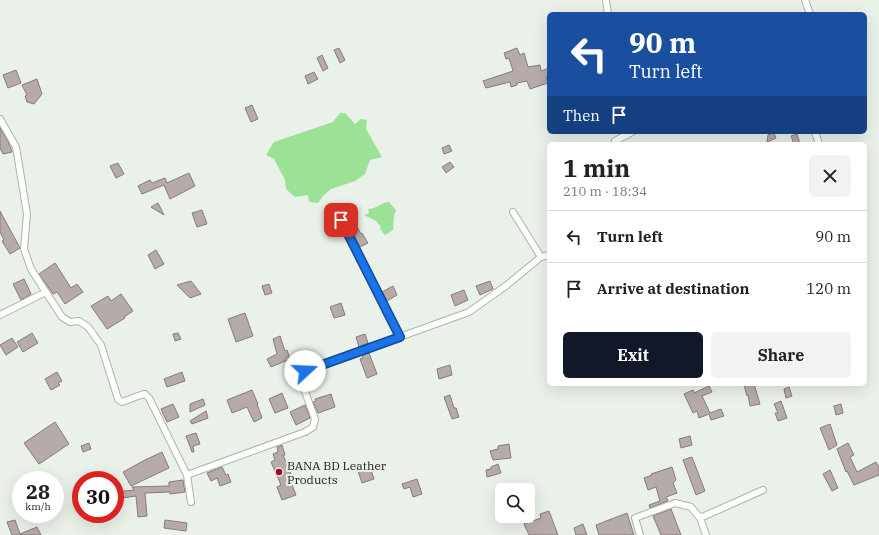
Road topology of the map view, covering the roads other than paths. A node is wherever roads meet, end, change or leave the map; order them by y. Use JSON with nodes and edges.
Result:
{"nodes":[{"id":1,"x":606,"y":0,"type":"edge"},
{"id":2,"x":805,"y":0,"type":"edge"},
{"id":3,"x":608,"y":12,"type":"edge"},
{"id":4,"x":809,"y":12,"type":"edge"},
{"id":5,"x":0,"y":119,"type":"edge"},
{"id":6,"x":628,"y":134,"type":"edge"},
{"id":7,"x":615,"y":142,"type":"edge"},
{"id":8,"x":513,"y":212,"type":"dead end"},
{"id":9,"x":341,"y":220,"type":"dead end"},
{"id":10,"x":547,"y":256,"type":"edge"},
{"id":11,"x":541,"y":257,"type":"junction"},
{"id":12,"x":46,"y":292,"type":"junction"},
{"id":13,"x":0,"y":315,"type":"edge"},
{"id":14,"x":400,"y":337,"type":"junction"},
{"id":15,"x":187,"y":475,"type":"junction"},
{"id":16,"x":763,"y":490,"type":"dead end"},
{"id":17,"x":191,"y":502,"type":"dead end"},
{"id":18,"x":700,"y":518,"type":"junction"},
{"id":19,"x":640,"y":535,"type":"edge"},
{"id":20,"x":706,"y":535,"type":"edge"}],
"edges":[{"from":1,"to":3,"type":"street"},
{"from":2,"to":4,"type":"street"},
{"from":5,"to":12,"type":"street"},
{"from":6,"to":7,"type":"street"},
{"from":8,"to":11,"type":"street"},
{"from":9,"to":14,"type":"street"},
{"from":10,"to":11,"type":"street"},
{"from":11,"to":14,"type":"street"},
{"from":12,"to":13,"type":"street"},
{"from":12,"to":15,"type":"street"},
{"from":14,"to":15,"type":"street"},
{"from":15,"to":17,"type":"street"},
{"from":16,"to":18,"type":"street"},
{"from":18,"to":19,"type":"street"},
{"from":18,"to":20,"type":"street"}]}
